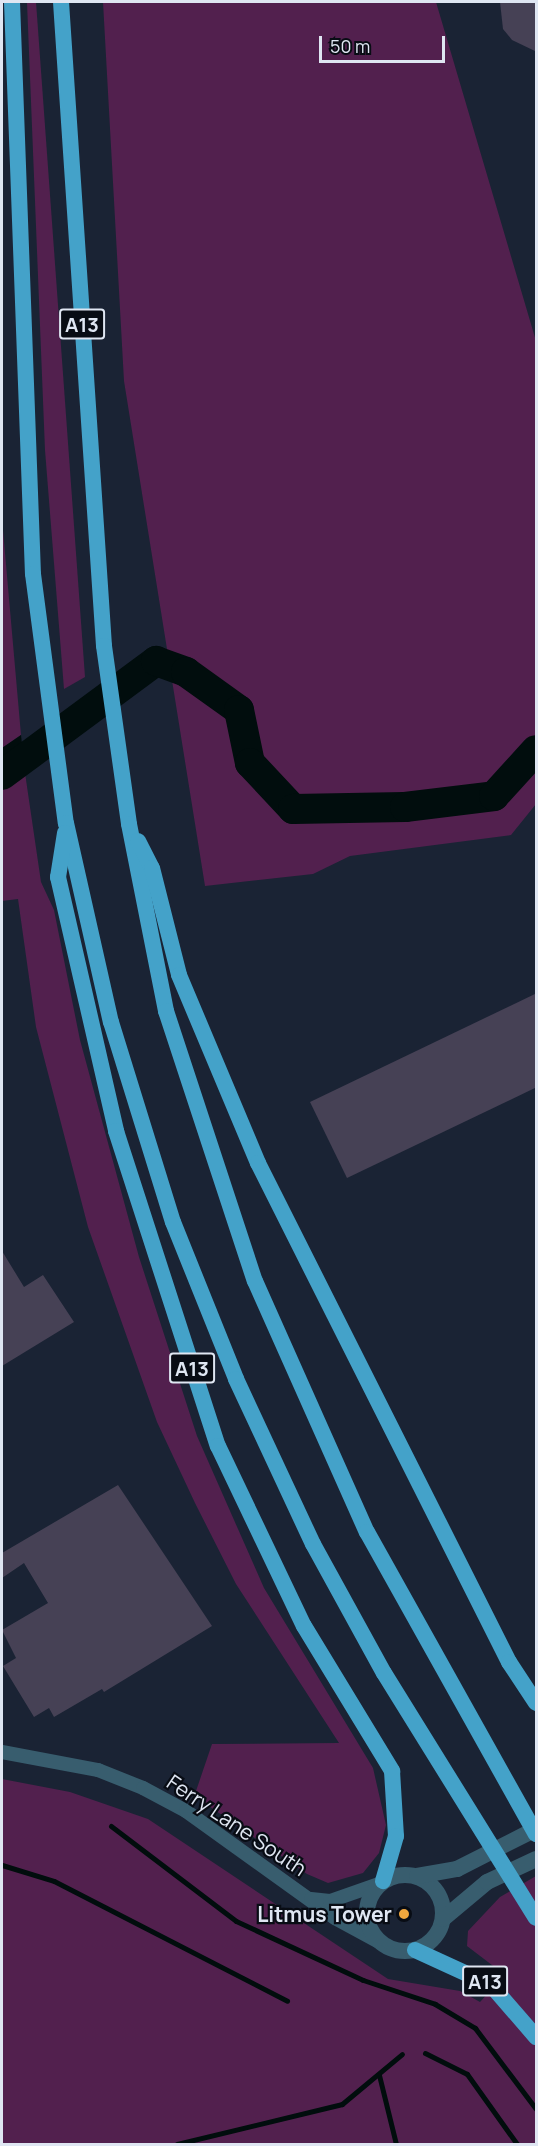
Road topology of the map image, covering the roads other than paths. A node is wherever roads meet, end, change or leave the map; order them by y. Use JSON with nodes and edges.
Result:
{"nodes":[{"id":1,"x":12,"y":2,"type":"edge"},
{"id":2,"x":61,"y":2,"type":"edge"},
{"id":3,"x":66,"y":823,"type":"junction"},
{"id":4,"x":129,"y":824,"type":"junction"},
{"id":5,"x":537,"y":1703,"type":"edge"},
{"id":6,"x":2,"y":1752,"type":"edge"},
{"id":7,"x":537,"y":1831,"type":"edge"},
{"id":8,"x":537,"y":1859,"type":"edge"},
{"id":9,"x":417,"y":1876,"type":"junction"},
{"id":10,"x":381,"y":1883,"type":"junction"},
{"id":11,"x":308,"y":1899,"type":"junction"},
{"id":12,"x":537,"y":1918,"type":"edge"},
{"id":13,"x":443,"y":1919,"type":"junction"},
{"id":14,"x":390,"y":1948,"type":"junction"},
{"id":15,"x":415,"y":1950,"type":"junction"},
{"id":16,"x":537,"y":2037,"type":"edge"}],
"edges":[{"from":1,"to":3,"type":"highway","number":"A13"},
{"from":2,"to":4,"type":"highway","number":"A13"},
{"from":3,"to":10,"type":"highway","number":"A13"},
{"from":3,"to":12,"type":"highway","number":"A13","bridge":true},
{"from":4,"to":5,"type":"highway","number":"A13"},
{"from":4,"to":7,"type":"highway","number":"A13","bridge":true},
{"from":6,"to":11,"type":"street","name":"Ferry Lane South"},
{"from":7,"to":9,"type":"street"},
{"from":8,"to":13,"type":"street"},
{"from":9,"to":10,"type":"street"},
{"from":9,"to":13,"type":"street"},
{"from":10,"to":11,"type":"street","name":"Ferry Lane South"},
{"from":10,"to":14,"type":"street"},
{"from":11,"to":14,"type":"street","name":"Ferry Lane South"},
{"from":13,"to":15,"type":"street"},
{"from":14,"to":15,"type":"street"},
{"from":15,"to":16,"type":"highway","number":"A13"}]}
